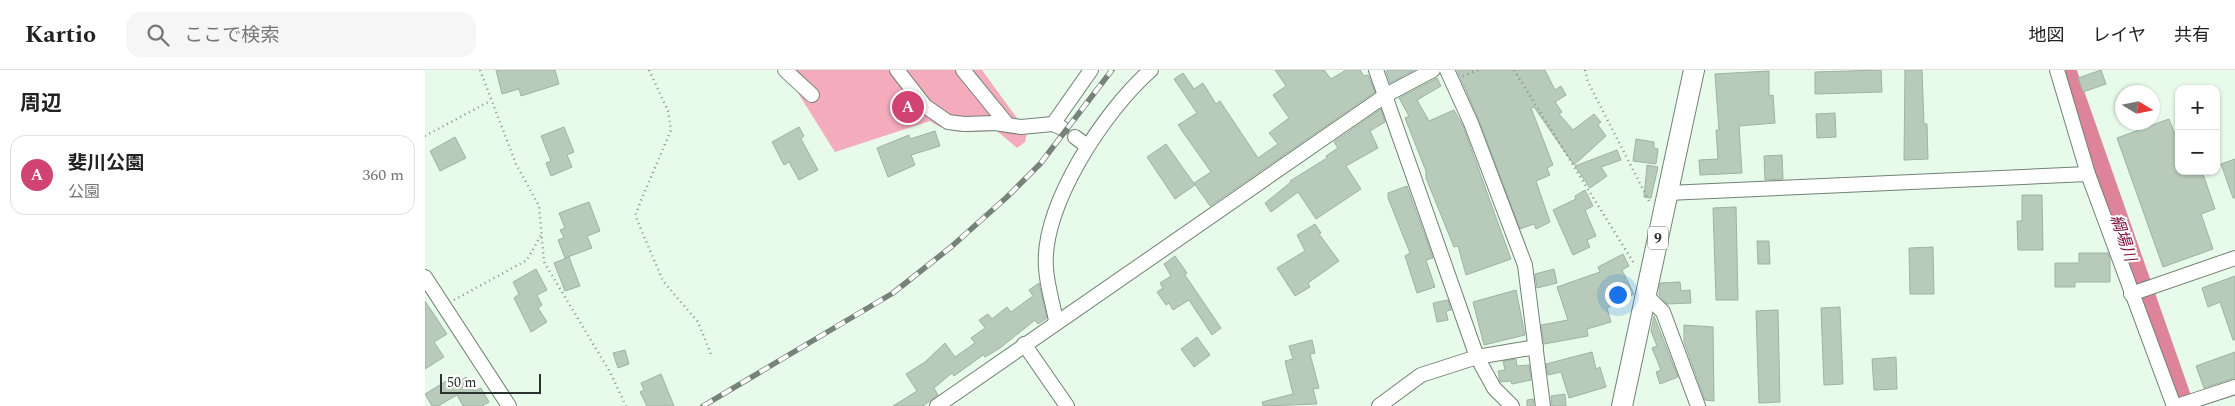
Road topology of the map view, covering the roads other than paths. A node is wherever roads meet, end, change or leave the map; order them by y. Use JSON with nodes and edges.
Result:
{"nodes":[{"id":1,"x":785,"y":70,"type":"edge"},
{"id":2,"x":897,"y":70,"type":"edge"},
{"id":3,"x":963,"y":70,"type":"edge"},
{"id":4,"x":1151,"y":70,"type":"edge"},
{"id":5,"x":1376,"y":70,"type":"edge"},
{"id":6,"x":1433,"y":70,"type":"edge"},
{"id":7,"x":1447,"y":70,"type":"edge"},
{"id":8,"x":1694,"y":70,"type":"edge"},
{"id":9,"x":2057,"y":70,"type":"edge"},
{"id":10,"x":1086,"y":72,"type":"edge"},
{"id":11,"x":812,"y":95,"type":"dead end"},
{"id":12,"x":1386,"y":95,"type":"junction"},
{"id":13,"x":1007,"y":124,"type":"junction"},
{"id":14,"x":1075,"y":137,"type":"dead end"},
{"id":15,"x":1087,"y":146,"type":"junction"},
{"id":16,"x":2088,"y":174,"type":"junction"},
{"id":17,"x":1667,"y":193,"type":"junction"},
{"id":18,"x":2235,"y":258,"type":"edge"},
{"id":19,"x":425,"y":277,"type":"edge"},
{"id":20,"x":1647,"y":290,"type":"junction"},
{"id":21,"x":2131,"y":294,"type":"junction"},
{"id":22,"x":1056,"y":321,"type":"junction"},
{"id":23,"x":1024,"y":344,"type":"junction"},
{"id":24,"x":1536,"y":347,"type":"junction"},
{"id":25,"x":1477,"y":357,"type":"junction"},
{"id":26,"x":2235,"y":386,"type":"edge"},
{"id":27,"x":509,"y":406,"type":"edge"},
{"id":28,"x":937,"y":406,"type":"edge"},
{"id":29,"x":1067,"y":406,"type":"edge"},
{"id":30,"x":1379,"y":406,"type":"edge"},
{"id":31,"x":1511,"y":406,"type":"edge"},
{"id":32,"x":1543,"y":406,"type":"edge"},
{"id":33,"x":1622,"y":406,"type":"edge"},
{"id":34,"x":1698,"y":406,"type":"edge"},
{"id":35,"x":2175,"y":406,"type":"edge"}],
"edges":[{"from":1,"to":11,"type":"street"},
{"from":2,"to":13,"type":"street"},
{"from":3,"to":13,"type":"street"},
{"from":4,"to":15,"type":"street"},
{"from":5,"to":12,"type":"street"},
{"from":6,"to":12,"type":"street"},
{"from":7,"to":24,"type":"street"},
{"from":8,"to":17,"type":"highway","number":"9"},
{"from":9,"to":16,"type":"street"},
{"from":10,"to":13,"type":"street"},
{"from":12,"to":22,"type":"street"},
{"from":12,"to":25,"type":"street"},
{"from":14,"to":15,"type":"street"},
{"from":15,"to":22,"type":"street"},
{"from":16,"to":17,"type":"street"},
{"from":16,"to":21,"type":"street"},
{"from":17,"to":20,"type":"highway","number":"9"},
{"from":18,"to":21,"type":"street"},
{"from":19,"to":27,"type":"street"},
{"from":20,"to":33,"type":"highway","number":"9"},
{"from":20,"to":34,"type":"street"},
{"from":21,"to":35,"type":"street"},
{"from":22,"to":23,"type":"street"},
{"from":23,"to":28,"type":"street"},
{"from":23,"to":29,"type":"street"},
{"from":24,"to":25,"type":"street"},
{"from":24,"to":32,"type":"street"},
{"from":25,"to":30,"type":"street"},
{"from":25,"to":31,"type":"street"},
{"from":26,"to":35,"type":"street"}]}
